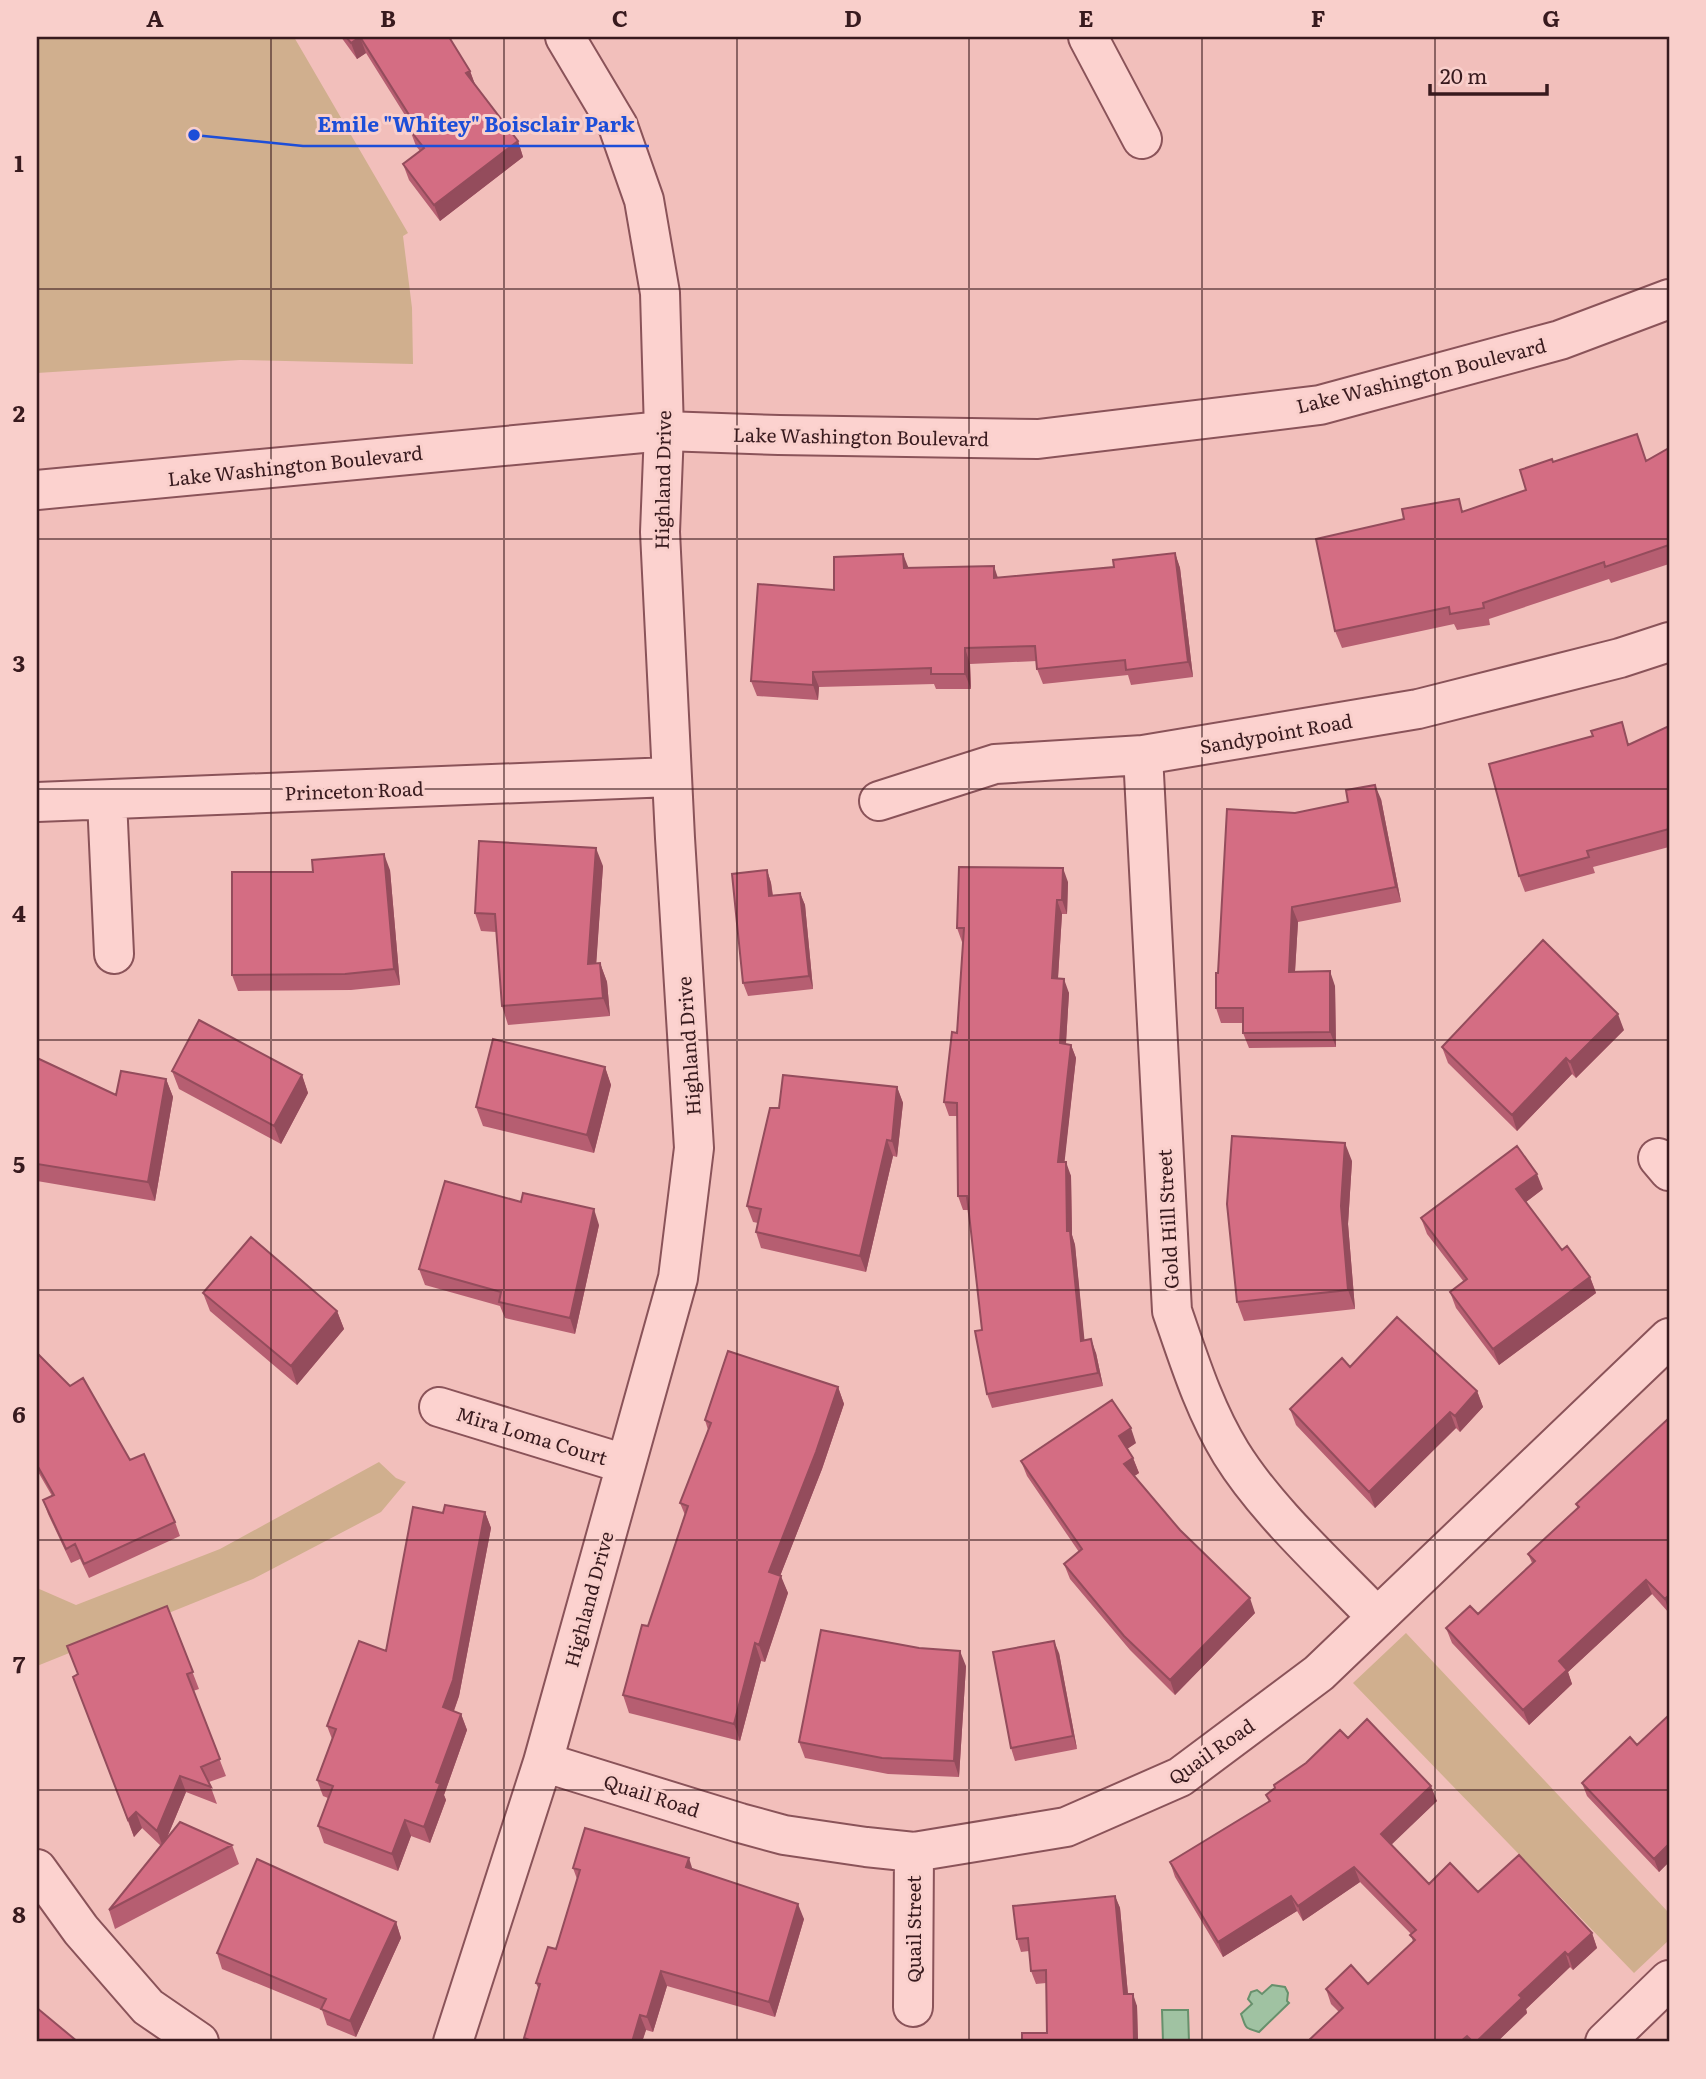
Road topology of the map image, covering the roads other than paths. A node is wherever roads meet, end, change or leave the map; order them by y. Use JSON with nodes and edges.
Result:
{"nodes":[{"id":1,"x":565,"y":37,"type":"edge"},
{"id":2,"x":1088,"y":37,"type":"edge"},
{"id":3,"x":1142,"y":139,"type":"dead end"},
{"id":4,"x":1669,"y":299,"type":"edge"},
{"id":5,"x":664,"y":430,"type":"junction"},
{"id":6,"x":37,"y":490,"type":"edge"},
{"id":7,"x":1669,"y":642,"type":"edge"},
{"id":8,"x":1143,"y":755,"type":"junction"},
{"id":9,"x":671,"y":777,"type":"junction"},
{"id":10,"x":107,"y":800,"type":"junction"},
{"id":11,"x":879,"y":801,"type":"dead end"},
{"id":12,"x":37,"y":802,"type":"edge"},
{"id":13,"x":114,"y":954,"type":"dead end"},
{"id":14,"x":1669,"y":1338,"type":"edge"},
{"id":15,"x":439,"y":1406,"type":"dead end"},
{"id":16,"x":625,"y":1464,"type":"junction"},
{"id":17,"x":1376,"y":1616,"type":"junction"},
{"id":18,"x":543,"y":1762,"type":"junction"},
{"id":19,"x":914,"y":1852,"type":"junction"},
{"id":20,"x":37,"y":1869,"type":"edge"},
{"id":21,"x":1669,"y":1980,"type":"edge"},
{"id":22,"x":913,"y":2007,"type":"dead end"},
{"id":23,"x":198,"y":2042,"type":"edge"},
{"id":24,"x":453,"y":2042,"type":"edge"},
{"id":25,"x":1605,"y":2042,"type":"edge"}],
"edges":[{"from":1,"to":5,"type":"street","name":"Highland Drive"},
{"from":2,"to":3,"type":"street"},
{"from":4,"to":5,"type":"street","name":"Lake Washington Boulevard"},
{"from":5,"to":6,"type":"street","name":"Lake Washington Boulevard"},
{"from":5,"to":9,"type":"street","name":"Highland Drive"},
{"from":7,"to":8,"type":"street","name":"Sandypoint Road"},
{"from":8,"to":11,"type":"street","name":"Sandypoint Road"},
{"from":8,"to":17,"type":"street","name":"Gold Hill Street"},
{"from":9,"to":10,"type":"street","name":"Princeton Road"},
{"from":9,"to":16,"type":"street","name":"Highland Drive"},
{"from":10,"to":12,"type":"street","name":"Princeton Road"},
{"from":10,"to":13,"type":"street"},
{"from":14,"to":17,"type":"street","name":"Quail Road"},
{"from":15,"to":16,"type":"street","name":"Mira Loma Court"},
{"from":16,"to":18,"type":"street","name":"Highland Drive"},
{"from":17,"to":19,"type":"street","name":"Quail Road"},
{"from":18,"to":19,"type":"street","name":"Quail Road"},
{"from":18,"to":24,"type":"street","name":"Highland Drive"},
{"from":19,"to":22,"type":"street","name":"Quail Street"},
{"from":20,"to":23,"type":"street"},
{"from":21,"to":25,"type":"street"}]}
